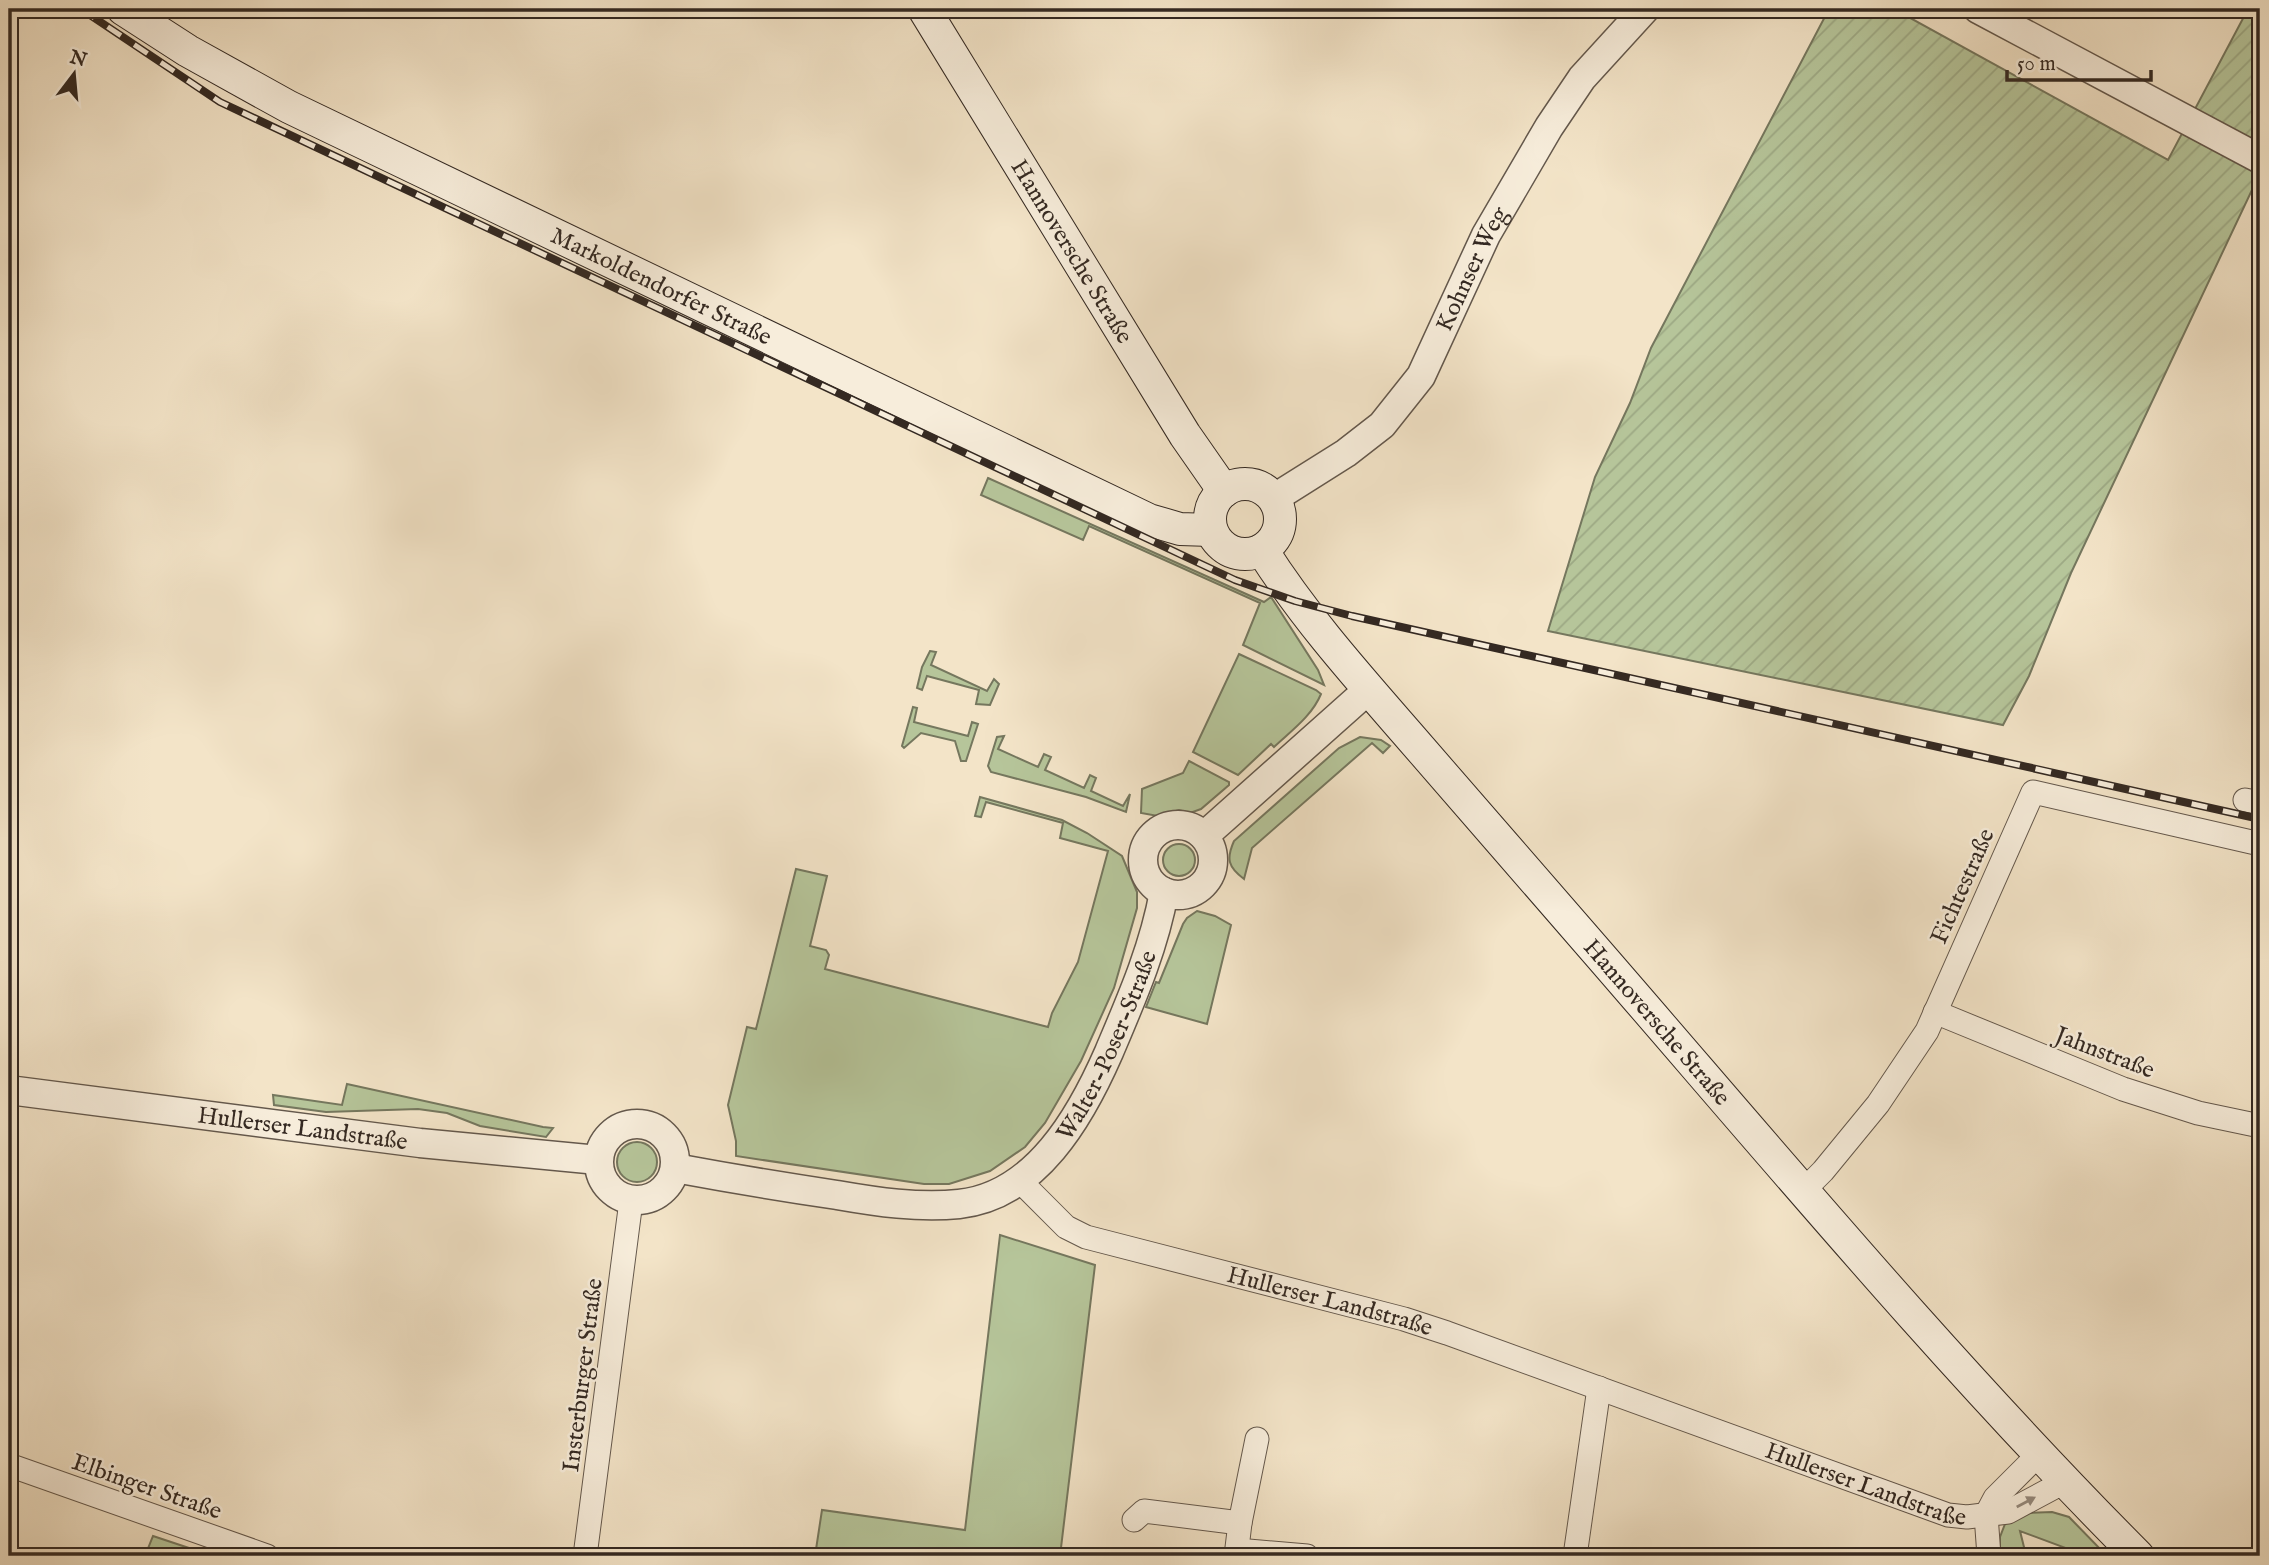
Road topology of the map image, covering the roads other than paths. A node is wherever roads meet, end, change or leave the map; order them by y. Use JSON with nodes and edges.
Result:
{"nodes":[{"id":1,"x":123,"y":9,"type":"edge"},
{"id":2,"x":924,"y":9,"type":"edge"},
{"id":3,"x":1645,"y":9,"type":"edge"},
{"id":4,"x":1978,"y":9,"type":"edge"},
{"id":5,"x":2260,"y":159,"type":"edge"},
{"id":6,"x":1224,"y":491,"type":"junction"},
{"id":7,"x":1273,"y":499,"type":"junction"},
{"id":8,"x":1211,"y":530,"type":"junction"},
{"id":9,"x":1262,"y":550,"type":"junction"},
{"id":10,"x":1368,"y":689,"type":"junction"},
{"id":11,"x":1204,"y":836,"type":"junction"},
{"id":12,"x":2260,"y":844,"type":"edge"},
{"id":13,"x":1164,"y":892,"type":"junction"},
{"id":14,"x":1935,"y":1012,"type":"junction"},
{"id":15,"x":9,"y":1090,"type":"edge"},
{"id":16,"x":2260,"y":1126,"type":"edge"},
{"id":17,"x":598,"y":1160,"type":"junction"},
{"id":18,"x":675,"y":1168,"type":"junction"},
{"id":19,"x":1019,"y":1180,"type":"junction"},
{"id":20,"x":1804,"y":1189,"type":"junction"},
{"id":21,"x":631,"y":1201,"type":"junction"},
{"id":22,"x":1599,"y":1388,"type":"junction"},
{"id":23,"x":1256,"y":1439,"type":"dead end"},
{"id":24,"x":2039,"y":1454,"type":"junction"},
{"id":25,"x":9,"y":1465,"type":"edge"},
{"id":26,"x":2064,"y":1482,"type":"junction"},
{"id":27,"x":1986,"y":1515,"type":"junction"},
{"id":28,"x":1134,"y":1520,"type":"dead end"},
{"id":29,"x":1240,"y":1523,"type":"junction"},
{"id":30,"x":1237,"y":1553,"type":"edge"},
{"id":31,"x":267,"y":1556,"type":"edge"},
{"id":32,"x":585,"y":1556,"type":"edge"},
{"id":33,"x":1307,"y":1556,"type":"edge"},
{"id":34,"x":1576,"y":1556,"type":"edge"},
{"id":35,"x":1989,"y":1556,"type":"edge"},
{"id":36,"x":2138,"y":1556,"type":"edge"}],
"edges":[{"from":1,"to":8,"type":"main road","name":"Markoldendorfer Straße"},
{"from":2,"to":6,"type":"main road","name":"Hannoversche Straße"},
{"from":3,"to":7,"type":"street","name":"Kohnser Weg"},
{"from":4,"to":5,"type":"street"},
{"from":6,"to":7,"type":"main road"},
{"from":6,"to":8,"type":"main road"},
{"from":7,"to":9,"type":"main road"},
{"from":8,"to":9,"type":"main road"},
{"from":9,"to":10,"type":"main road","name":"Hannoversche Straße"},
{"from":10,"to":11,"type":"street"},
{"from":10,"to":20,"type":"main road","name":"Hannoversche Straße"},
{"from":11,"to":13,"type":"street"},
{"from":11,"to":13,"type":"street"},
{"from":12,"to":14,"type":"street","name":"Fichtestraße"},
{"from":13,"to":19,"type":"street","name":"Walter-Poser-Straße"},
{"from":14,"to":16,"type":"street","name":"Jahnstraße"},
{"from":14,"to":20,"type":"street","name":"Fichtestraße"},
{"from":15,"to":17,"type":"street","name":"Hullerser Landstraße"},
{"from":17,"to":18,"type":"street"},
{"from":17,"to":21,"type":"street"},
{"from":18,"to":19,"type":"street"},
{"from":18,"to":21,"type":"street"},
{"from":19,"to":22,"type":"street","name":"Hullerser Landstraße"},
{"from":20,"to":24,"type":"main road","name":"Hannoversche Straße"},
{"from":21,"to":32,"type":"street","name":"Insterburger Straße"},
{"from":22,"to":27,"type":"street","name":"Hullerser Landstraße"},
{"from":22,"to":34,"type":"street"},
{"from":23,"to":29,"type":"street"},
{"from":24,"to":26,"type":"main road","name":"Hannoversche Straße"},
{"from":24,"to":27,"type":"street","name":"Hullerser Landstraße"},
{"from":25,"to":31,"type":"street","name":"Elbinger Straße"},
{"from":27,"to":26,"type":"street","name":"Hullerser Landstraße","one_way":true},
{"from":26,"to":36,"type":"main road","name":"Hannoversche Straße"},
{"from":27,"to":35,"type":"street"},
{"from":28,"to":29,"type":"street"},
{"from":29,"to":30,"type":"street"},
{"from":30,"to":33,"type":"street"}]}
